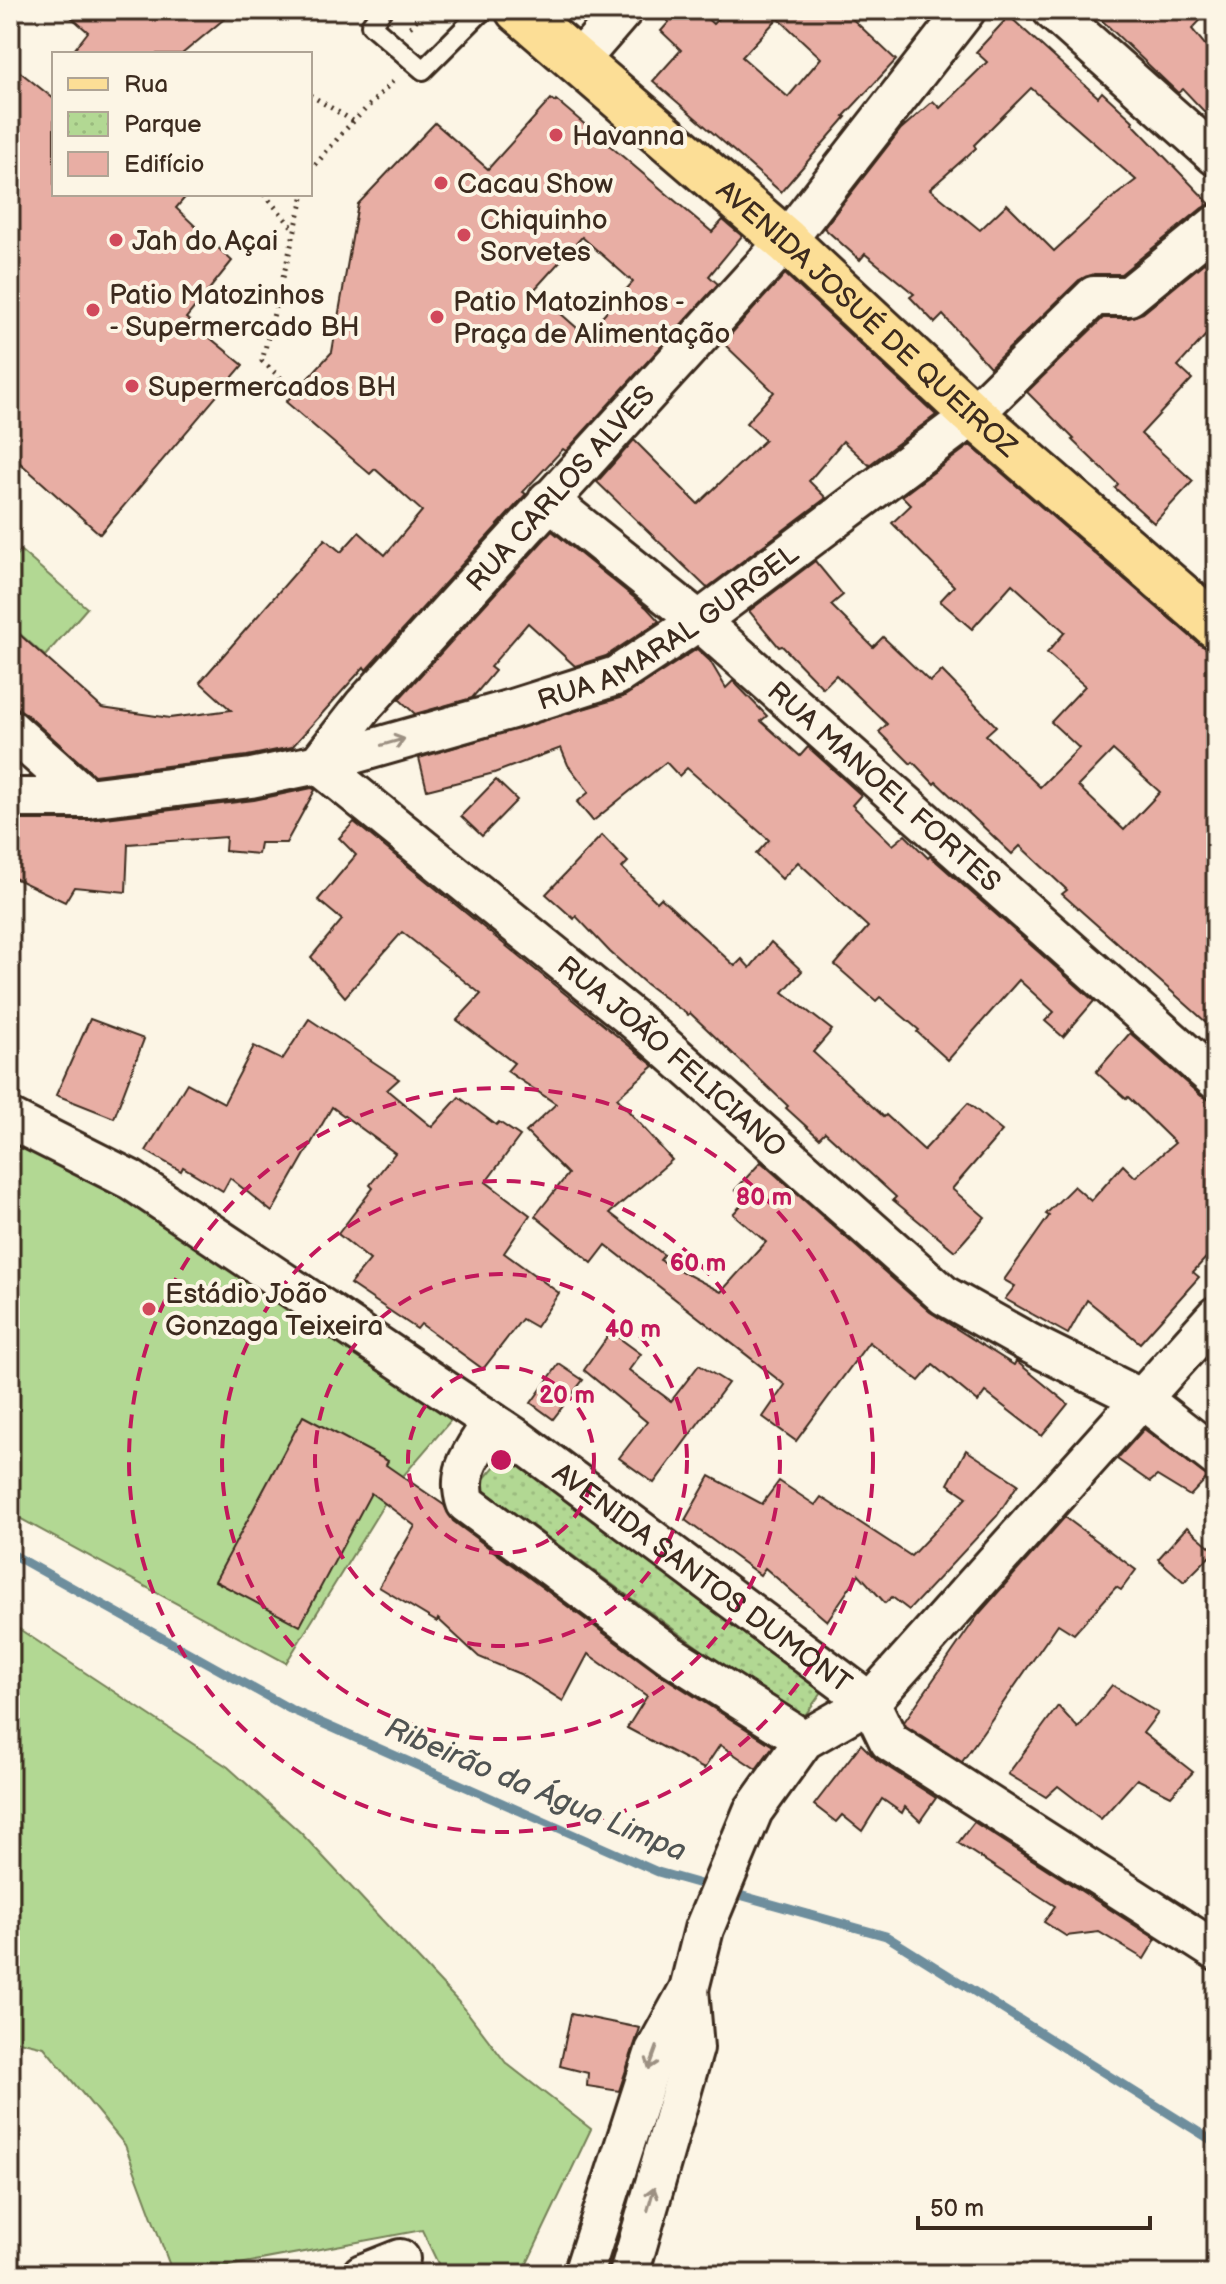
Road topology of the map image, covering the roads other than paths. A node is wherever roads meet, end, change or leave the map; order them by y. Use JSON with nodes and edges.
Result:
{"nodes":[{"id":1,"x":382,"y":10,"type":"edge"},
{"id":2,"x":483,"y":10,"type":"edge"},
{"id":3,"x":518,"y":10,"type":"edge"},
{"id":4,"x":623,"y":10,"type":"edge"},
{"id":5,"x":966,"y":10,"type":"edge"},
{"id":6,"x":1052,"y":10,"type":"edge"},
{"id":7,"x":578,"y":62,"type":"junction"},
{"id":8,"x":1216,"y":156,"type":"edge"},
{"id":9,"x":1216,"y":225,"type":"edge"},
{"id":10,"x":786,"y":241,"type":"junction"},
{"id":11,"x":973,"y":415,"type":"junction"},
{"id":12,"x":548,"y":500,"type":"junction"},
{"id":13,"x":699,"y":621,"type":"junction"},
{"id":14,"x":1216,"y":626,"type":"edge"},
{"id":15,"x":10,"y":729,"type":"edge"},
{"id":16,"x":318,"y":764,"type":"junction"},
{"id":17,"x":10,"y":798,"type":"edge"},
{"id":18,"x":87,"y":798,"type":"junction"},
{"id":19,"x":1216,"y":1080,"type":"edge"},
{"id":20,"x":10,"y":1119,"type":"edge"},
{"id":21,"x":1216,"y":1316,"type":"edge"},
{"id":22,"x":1142,"y":1399,"type":"junction"},
{"id":23,"x":492,"y":1422,"type":"junction"},
{"id":24,"x":1216,"y":1457,"type":"edge"},
{"id":25,"x":870,"y":1702,"type":"junction"},
{"id":26,"x":804,"y":1740,"type":"junction"},
{"id":27,"x":1216,"y":1951,"type":"edge"},
{"id":28,"x":689,"y":1989,"type":"junction"},
{"id":29,"x":400,"y":2259,"type":"dead end"},
{"id":30,"x":362,"y":2274,"type":"edge"},
{"id":31,"x":583,"y":2274,"type":"edge"},
{"id":32,"x":629,"y":2274,"type":"edge"}],
"edges":[{"from":1,"to":2,"type":"lane"},
{"from":3,"to":7,"type":"main road","name":"AVENIDA JOSUÉ DE QUEIROZ"},
{"from":4,"to":7,"type":"street"},
{"from":5,"to":10,"type":"street","name":"RUA CARLOS ALVES"},
{"from":6,"to":8,"type":"street"},
{"from":7,"to":10,"type":"main road","name":"AVENIDA JOSUÉ DE QUEIROZ"},
{"from":9,"to":11,"type":"street","name":"RUA AMARAL GURGEL"},
{"from":10,"to":11,"type":"main road","name":"AVENIDA JOSUÉ DE QUEIROZ"},
{"from":10,"to":12,"type":"street","name":"RUA CARLOS ALVES"},
{"from":11,"to":13,"type":"street","name":"RUA AMARAL GURGEL"},
{"from":11,"to":14,"type":"main road","name":"AVENIDA JOSUÉ DE QUEIROZ"},
{"from":12,"to":13,"type":"street","name":"RUA MANOEL FORTES"},
{"from":12,"to":16,"type":"street","name":"RUA CARLOS ALVES"},
{"from":16,"to":13,"type":"street","name":"RUA AMARAL GURGEL","one_way":true},
{"from":13,"to":19,"type":"street","name":"RUA MANOEL FORTES"},
{"from":15,"to":18,"type":"street"},
{"from":16,"to":18,"type":"street","name":"RUA AMARAL GURGEL"},
{"from":16,"to":22,"type":"street","name":"RUA JOÃO FELICIANO"},
{"from":17,"to":18,"type":"street","name":"RUA AMARAL GURGEL"},
{"from":20,"to":23,"type":"street","name":"AVENIDA SANTOS DUMONT"},
{"from":21,"to":22,"type":"street"},
{"from":22,"to":24,"type":"street","name":"RUA JOÃO FELICIANO"},
{"from":22,"to":25,"type":"street"},
{"from":23,"to":25,"type":"street","name":"AVENIDA SANTOS DUMONT"},
{"from":23,"to":26,"type":"street"},
{"from":25,"to":26,"type":"street"},
{"from":25,"to":27,"type":"street","name":"AVENIDA SANTOS DUMONT"},
{"from":26,"to":28,"type":"street"},
{"from":28,"to":31,"type":"street","one_way":true},
{"from":32,"to":28,"type":"street","one_way":true},
{"from":29,"to":30,"type":"street"}]}
